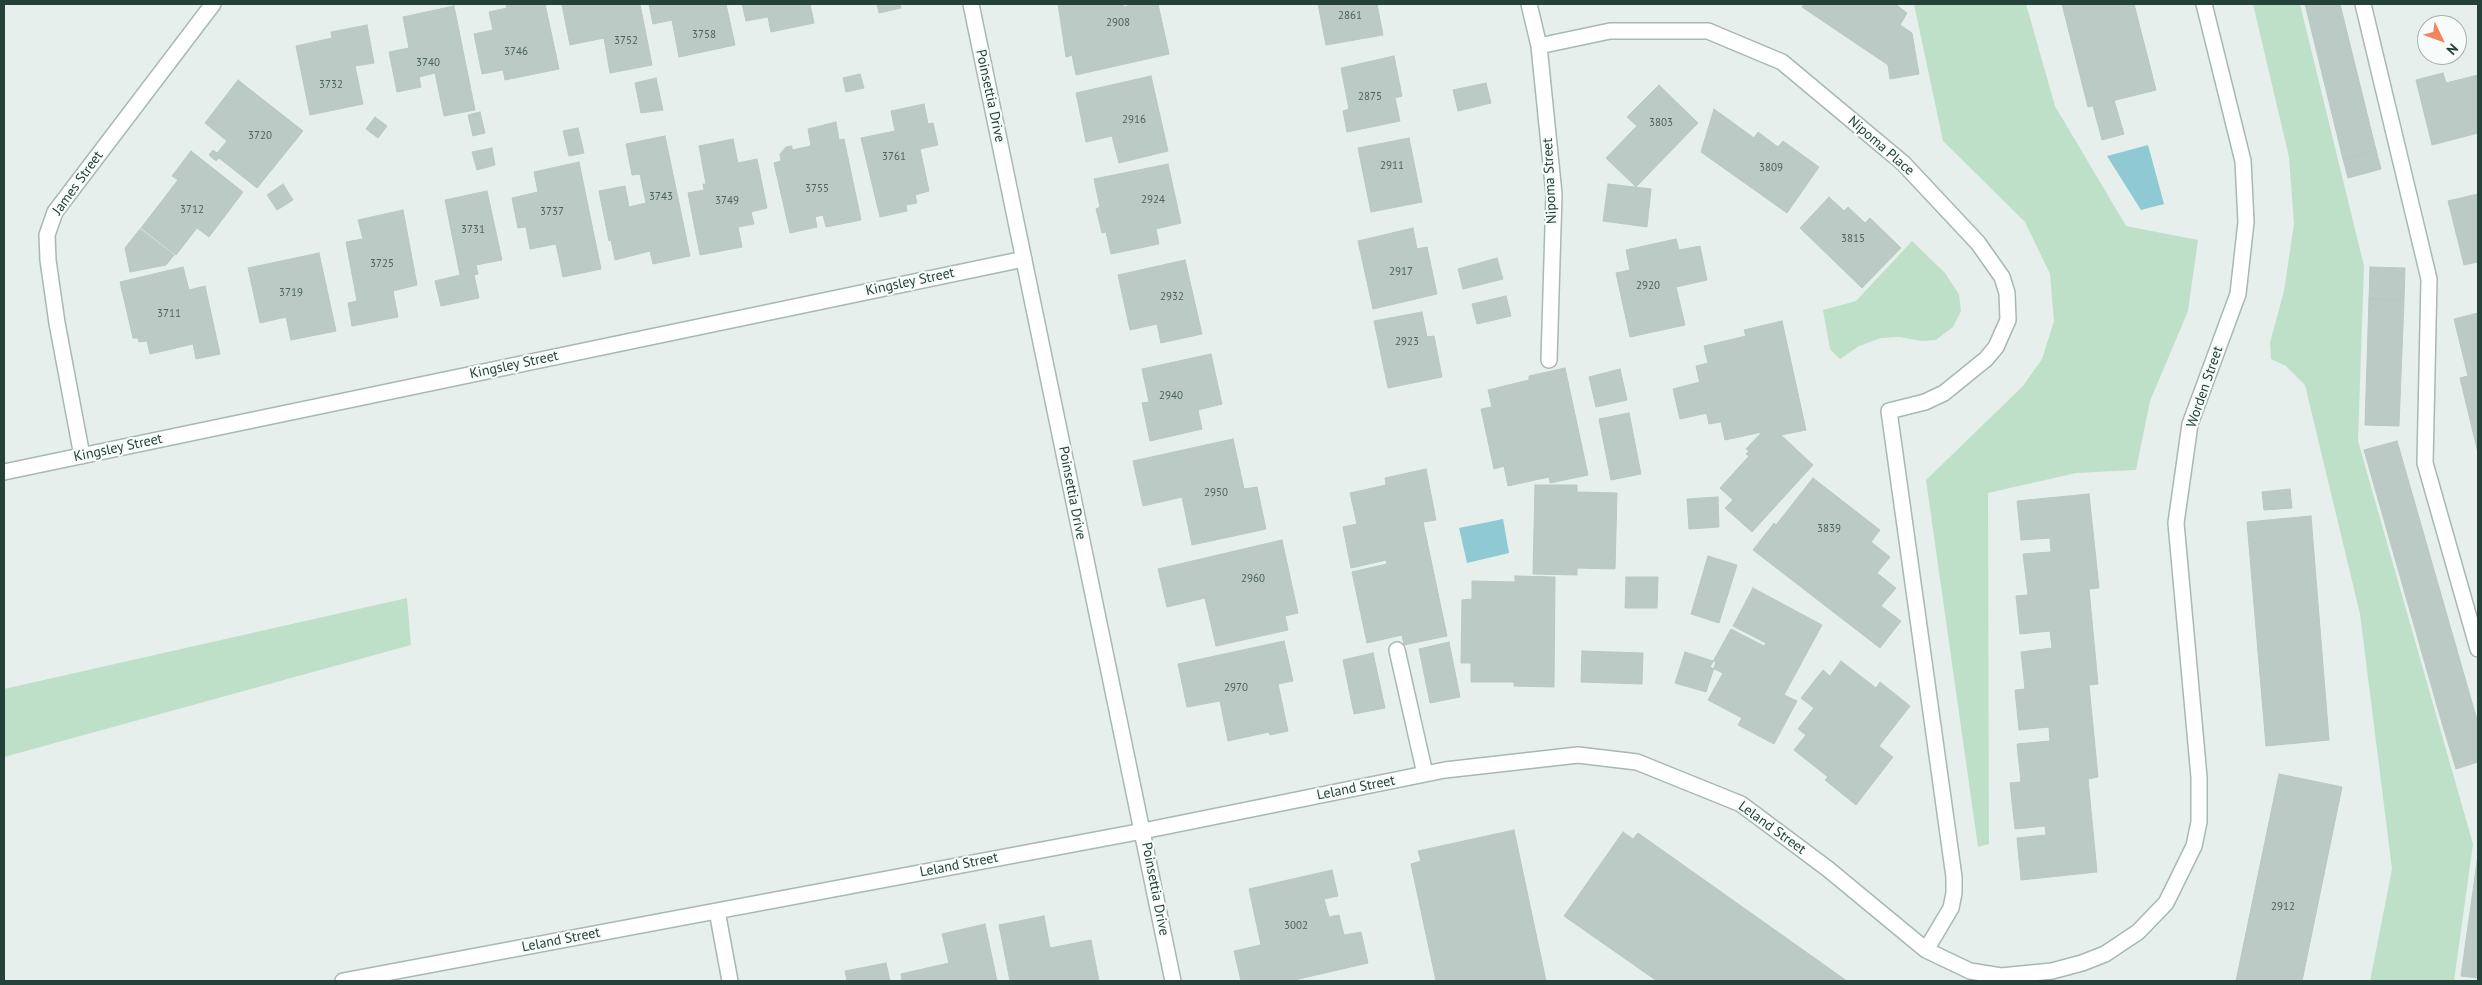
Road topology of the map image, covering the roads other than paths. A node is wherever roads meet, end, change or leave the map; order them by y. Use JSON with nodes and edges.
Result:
{"nodes":[{"id":1,"x":213,"y":4,"type":"edge"},
{"id":2,"x":971,"y":4,"type":"edge"},
{"id":3,"x":1529,"y":4,"type":"edge"},
{"id":4,"x":2204,"y":4,"type":"edge"},
{"id":5,"x":2363,"y":4,"type":"edge"},
{"id":6,"x":1539,"y":46,"type":"junction"},
{"id":7,"x":1024,"y":259,"type":"junction"},
{"id":8,"x":1549,"y":360,"type":"dead end"},
{"id":9,"x":82,"y":456,"type":"junction"},
{"id":10,"x":4,"y":472,"type":"edge"},
{"id":11,"x":2478,"y":649,"type":"edge"},
{"id":12,"x":1397,"y":650,"type":"dead end"},
{"id":13,"x":1425,"y":774,"type":"junction"},
{"id":14,"x":2199,"y":777,"type":"joint"},
{"id":15,"x":1144,"y":830,"type":"junction"},
{"id":16,"x":717,"y":911,"type":"junction"},
{"id":17,"x":1926,"y":950,"type":"junction"},
{"id":18,"x":342,"y":981,"type":"edge"},
{"id":19,"x":730,"y":981,"type":"edge"},
{"id":20,"x":1173,"y":981,"type":"edge"}],
"edges":[{"from":1,"to":9,"type":"street","name":"James Street"},
{"from":2,"to":7,"type":"street","name":"Poinsettia Drive"},
{"from":3,"to":6,"type":"street","name":"Nipoma Street"},
{"from":4,"to":14,"type":"street","name":"Worden Street"},
{"from":5,"to":11,"type":"street"},
{"from":6,"to":8,"type":"street","name":"Nipoma Street"},
{"from":6,"to":17,"type":"street","name":"Nipoma Place"},
{"from":7,"to":9,"type":"street","name":"Kingsley Street"},
{"from":7,"to":15,"type":"street","name":"Poinsettia Drive"},
{"from":9,"to":10,"type":"street","name":"Kingsley Street"},
{"from":12,"to":13,"type":"street"},
{"from":13,"to":15,"type":"street","name":"Leland Street"},
{"from":13,"to":17,"type":"street","name":"Leland Street"},
{"from":14,"to":17,"type":"street","name":"Leland Street"},
{"from":15,"to":16,"type":"street","name":"Leland Street"},
{"from":15,"to":20,"type":"street","name":"Poinsettia Drive"},
{"from":16,"to":18,"type":"street","name":"Leland Street"},
{"from":16,"to":19,"type":"street"}]}
